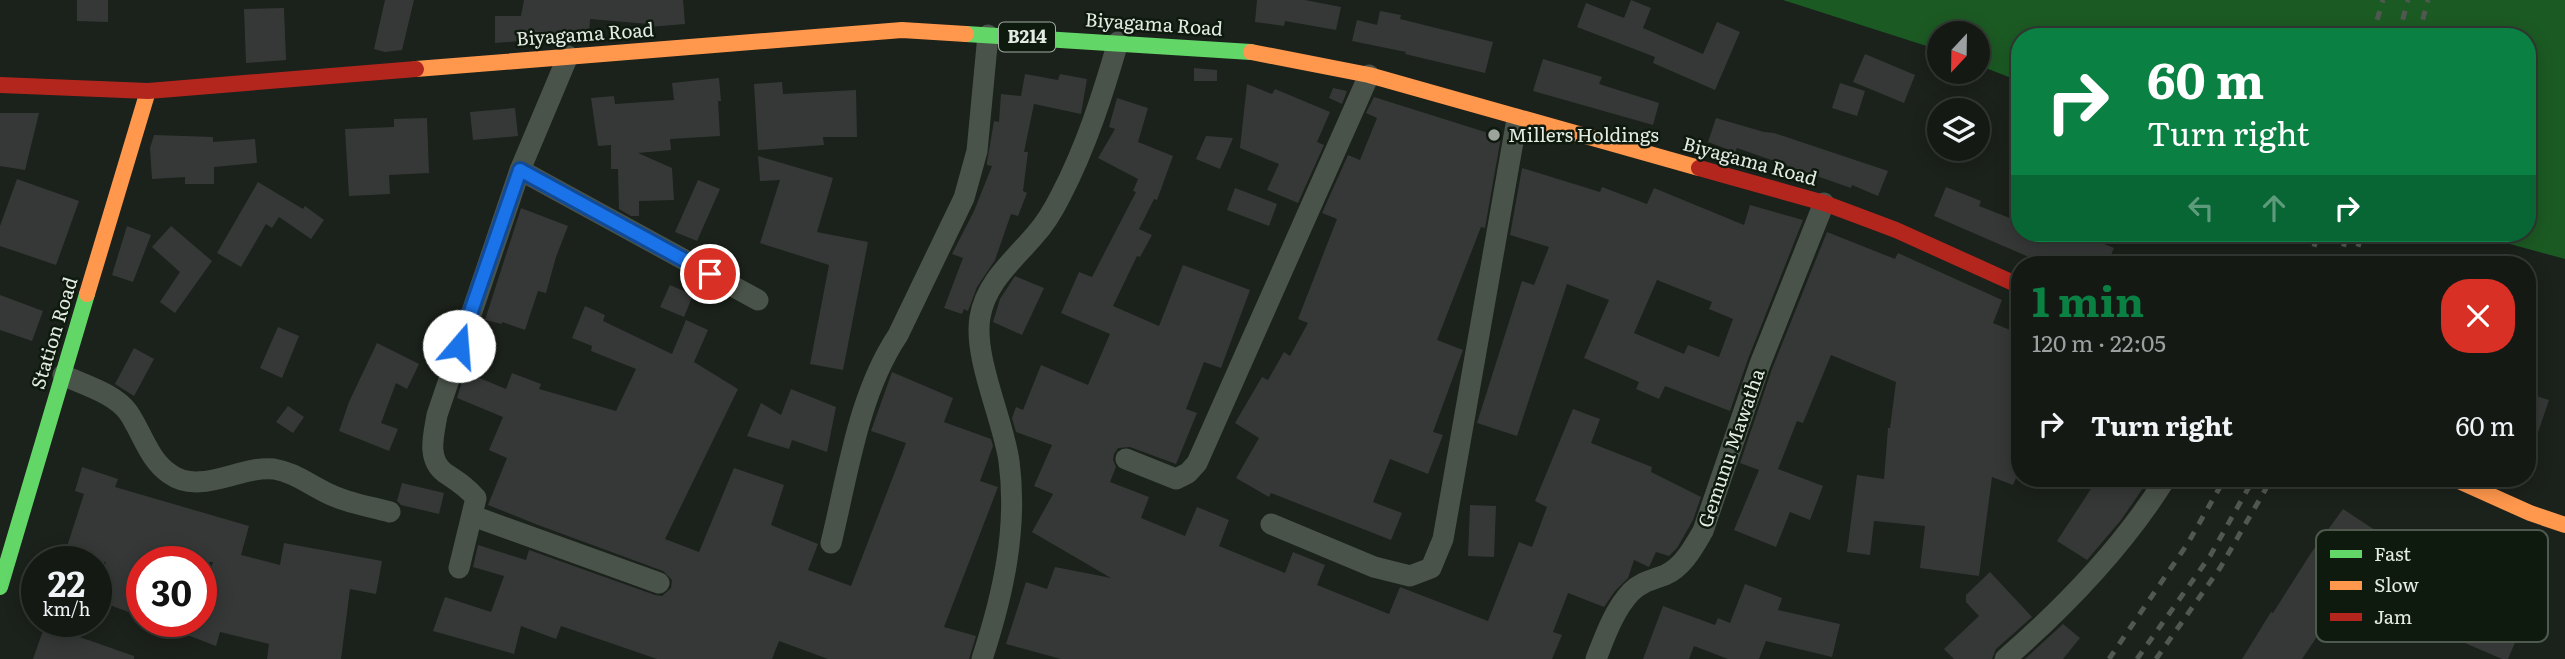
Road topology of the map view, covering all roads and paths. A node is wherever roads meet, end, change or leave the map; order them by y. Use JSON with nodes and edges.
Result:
{"nodes":[{"id":1,"x":988,"y":35,"type":"junction"},
{"id":2,"x":1118,"y":42,"type":"junction"},
{"id":3,"x":568,"y":56,"type":"junction"},
{"id":4,"x":1369,"y":75,"type":"junction"},
{"id":5,"x":0,"y":85,"type":"edge"},
{"id":6,"x":148,"y":91,"type":"junction"},
{"id":7,"x":1517,"y":118,"type":"junction"},
{"id":8,"x":520,"y":170,"type":"junction"},
{"id":9,"x":1824,"y":203,"type":"junction"},
{"id":10,"x":2011,"y":282,"type":"edge"},
{"id":11,"x":758,"y":300,"type":"dead end"},
{"id":12,"x":63,"y":375,"type":"junction"},
{"id":13,"x":1126,"y":459,"type":"dead end"},
{"id":14,"x":2160,"y":487,"type":"edge"},
{"id":15,"x":2472,"y":487,"type":"edge"},
{"id":16,"x":390,"y":512,"type":"dead end"},
{"id":17,"x":473,"y":516,"type":"junction"},
{"id":18,"x":1271,"y":524,"type":"dead end"},
{"id":19,"x":2565,"y":525,"type":"edge"},
{"id":20,"x":831,"y":543,"type":"dead end"},
{"id":21,"x":459,"y":568,"type":"dead end"},
{"id":22,"x":659,"y":583,"type":"dead end"},
{"id":23,"x":0,"y":587,"type":"edge"},
{"id":24,"x":982,"y":659,"type":"edge"},
{"id":25,"x":1596,"y":659,"type":"edge"},
{"id":26,"x":2005,"y":659,"type":"edge"}],
"edges":[{"from":1,"to":2,"type":"main road","name":"Biyagama Road","number":"B214"},
{"from":1,"to":3,"type":"main road","name":"Biyagama Road","number":"B214"},
{"from":1,"to":20,"type":"street"},
{"from":2,"to":4,"type":"main road","name":"Biyagama Road","number":"B214"},
{"from":2,"to":24,"type":"street"},
{"from":3,"to":6,"type":"main road","name":"Biyagama Road","number":"B214"},
{"from":3,"to":8,"type":"street"},
{"from":4,"to":7,"type":"main road","name":"Biyagama Road","number":"B214"},
{"from":4,"to":13,"type":"street"},
{"from":5,"to":6,"type":"main road","name":"Biyagama Road","number":"B214"},
{"from":6,"to":12,"type":"main road","name":"Station Road"},
{"from":7,"to":9,"type":"main road","name":"Biyagama Road","number":"B214"},
{"from":7,"to":18,"type":"street"},
{"from":8,"to":11,"type":"street"},
{"from":8,"to":17,"type":"street"},
{"from":9,"to":10,"type":"main road","name":"Biyagama Road","number":"B214"},
{"from":9,"to":25,"type":"street","name":"Gemunu Mawatha"},
{"from":12,"to":16,"type":"street"},
{"from":12,"to":23,"type":"main road","name":"Station Road"},
{"from":14,"to":26,"type":"street"},
{"from":15,"to":19,"type":"main road"},
{"from":17,"to":21,"type":"street"},
{"from":17,"to":22,"type":"street"}]}
